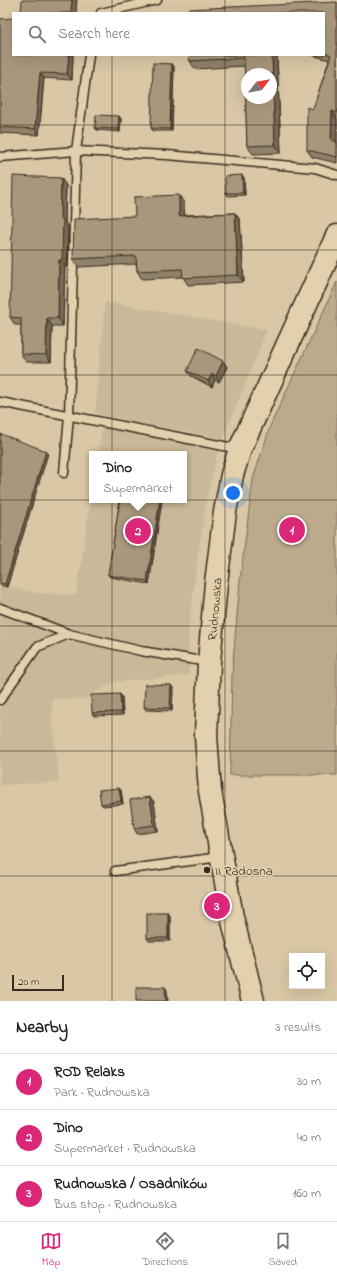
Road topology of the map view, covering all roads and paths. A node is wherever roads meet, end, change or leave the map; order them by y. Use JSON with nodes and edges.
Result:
{"nodes":[{"id":1,"x":157,"y":0,"type":"edge"},
{"id":2,"x":105,"y":12,"type":"edge"},
{"id":3,"x":89,"y":56,"type":"edge"},
{"id":4,"x":76,"y":151,"type":"junction"},
{"id":5,"x":0,"y":157,"type":"edge"},
{"id":6,"x":337,"y":175,"type":"edge"},
{"id":7,"x":337,"y":236,"type":"edge"},
{"id":8,"x":0,"y":402,"type":"edge"},
{"id":9,"x":69,"y":416,"type":"junction"},
{"id":10,"x":240,"y":449,"type":"junction"},
{"id":11,"x":64,"y":473,"type":"dead end"},
{"id":12,"x":0,"y":608,"type":"edge"},
{"id":13,"x":69,"y":634,"type":"junction"},
{"id":14,"x":209,"y":662,"type":"junction"},
{"id":15,"x":0,"y":700,"type":"edge"},
{"id":16,"x":222,"y":856,"type":"junction"},
{"id":17,"x":115,"y":871,"type":"dead end"},
{"id":18,"x":254,"y":1001,"type":"edge"}],
"edges":[{"from":1,"to":2,"type":"lane"},
{"from":3,"to":4,"type":"lane"},
{"from":4,"to":5,"type":"lane"},
{"from":4,"to":6,"type":"lane"},
{"from":4,"to":9,"type":"lane"},
{"from":7,"to":10,"type":"main road","name":"Rudnowska"},
{"from":8,"to":9,"type":"lane"},
{"from":9,"to":10,"type":"lane"},
{"from":9,"to":11,"type":"lane"},
{"from":10,"to":14,"type":"main road","name":"Rudnowska"},
{"from":12,"to":13,"type":"lane"},
{"from":13,"to":14,"type":"lane"},
{"from":13,"to":15,"type":"lane"},
{"from":14,"to":16,"type":"main road","name":"Rudnowska"},
{"from":16,"to":17,"type":"lane"},
{"from":16,"to":18,"type":"main road","name":"Rudnowska"}]}
